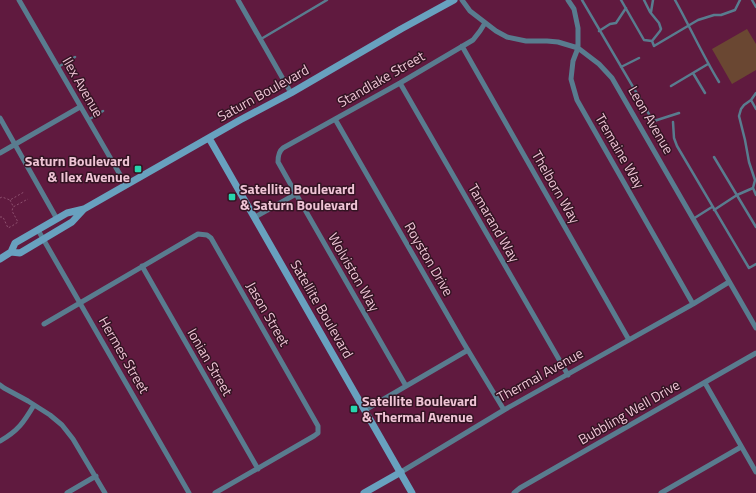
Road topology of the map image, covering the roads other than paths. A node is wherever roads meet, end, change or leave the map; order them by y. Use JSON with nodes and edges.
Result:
{"nodes":[{"id":1,"x":19,"y":0,"type":"edge"},
{"id":2,"x":238,"y":0,"type":"edge"},
{"id":3,"x":327,"y":0,"type":"edge"},
{"id":4,"x":454,"y":0,"type":"edge"},
{"id":5,"x":462,"y":0,"type":"edge"},
{"id":6,"x":568,"y":0,"type":"edge"},
{"id":7,"x":582,"y":0,"type":"edge"},
{"id":8,"x":621,"y":0,"type":"edge"},
{"id":9,"x":644,"y":0,"type":"edge"},
{"id":10,"x":653,"y":0,"type":"edge"},
{"id":11,"x":675,"y":0,"type":"edge"},
{"id":12,"x":740,"y":0,"type":"edge"},
{"id":13,"x":752,"y":0,"type":"edge"},
{"id":14,"x":756,"y":7,"type":"edge"},
{"id":15,"x":626,"y":8,"type":"junction"},
{"id":16,"x":650,"y":12,"type":"junction"},
{"id":17,"x":485,"y":23,"type":"junction"},
{"id":18,"x":689,"y":26,"type":"junction"},
{"id":19,"x":599,"y":30,"type":"junction"},
{"id":20,"x":260,"y":39,"type":"junction"},
{"id":21,"x":652,"y":41,"type":"junction"},
{"id":22,"x":462,"y":46,"type":"junction"},
{"id":23,"x":578,"y":48,"type":"junction"},
{"id":24,"x":75,"y":57,"type":"dead end"},
{"id":25,"x":639,"y":58,"type":"dead end"},
{"id":26,"x":708,"y":64,"type":"junction"},
{"id":27,"x":58,"y":67,"type":"junction"},
{"id":28,"x":621,"y":67,"type":"junction"},
{"id":29,"x":693,"y":73,"type":"junction"},
{"id":30,"x":719,"y":82,"type":"dead end"},
{"id":31,"x":400,"y":83,"type":"junction"},
{"id":32,"x":671,"y":86,"type":"dead end"},
{"id":33,"x":291,"y":93,"type":"junction"},
{"id":34,"x":705,"y":93,"type":"dead end"},
{"id":35,"x":756,"y":93,"type":"edge"},
{"id":36,"x":751,"y":100,"type":"junction"},
{"id":37,"x":80,"y":107,"type":"junction"},
{"id":38,"x":756,"y":109,"type":"edge"},
{"id":39,"x":103,"y":111,"type":"dead end"},
{"id":40,"x":678,"y":114,"type":"dead end"},
{"id":41,"x":0,"y":118,"type":"edge"},
{"id":42,"x":335,"y":119,"type":"junction"},
{"id":43,"x":88,"y":120,"type":"junction"},
{"id":44,"x":672,"y":122,"type":"dead end"},
{"id":45,"x":209,"y":138,"type":"junction"},
{"id":46,"x":15,"y":144,"type":"junction"},
{"id":47,"x":283,"y":148,"type":"joint"},
{"id":48,"x":0,"y":153,"type":"edge"},
{"id":49,"x":714,"y":158,"type":"dead end"},
{"id":50,"x":126,"y":185,"type":"junction"},
{"id":51,"x":753,"y":188,"type":"junction"},
{"id":52,"x":296,"y":194,"type":"junction"},
{"id":53,"x":756,"y":195,"type":"edge"},
{"id":54,"x":737,"y":196,"type":"junction"},
{"id":55,"x":84,"y":209,"type":"junction"},
{"id":56,"x":713,"y":209,"type":"junction"},
{"id":57,"x":255,"y":217,"type":"junction"},
{"id":58,"x":58,"y":219,"type":"junction"},
{"id":59,"x":693,"y":219,"type":"junction"},
{"id":60,"x":756,"y":227,"type":"edge"},
{"id":61,"x":38,"y":230,"type":"junction"},
{"id":62,"x":44,"y":239,"type":"junction"},
{"id":63,"x":11,"y":252,"type":"junction"},
{"id":64,"x":0,"y":259,"type":"edge"},
{"id":65,"x":756,"y":264,"type":"edge"},
{"id":66,"x":142,"y":266,"type":"junction"},
{"id":67,"x":729,"y":282,"type":"junction"},
{"id":68,"x":80,"y":303,"type":"junction"},
{"id":69,"x":693,"y":304,"type":"junction"},
{"id":70,"x":44,"y":324,"type":"dead end"},
{"id":71,"x":756,"y":328,"type":"edge"},
{"id":72,"x":629,"y":340,"type":"junction"},
{"id":73,"x":468,"y":350,"type":"junction"},
{"id":74,"x":756,"y":353,"type":"edge"},
{"id":75,"x":568,"y":375,"type":"junction"},
{"id":76,"x":705,"y":383,"type":"junction"},
{"id":77,"x":0,"y":385,"type":"edge"},
{"id":78,"x":406,"y":386,"type":"junction"},
{"id":79,"x":34,"y":405,"type":"junction"},
{"id":80,"x":365,"y":410,"type":"junction"},
{"id":81,"x":504,"y":410,"type":"junction"},
{"id":82,"x":0,"y":441,"type":"edge"},
{"id":83,"x":741,"y":447,"type":"junction"},
{"id":84,"x":258,"y":469,"type":"junction"},
{"id":85,"x":401,"y":472,"type":"junction"},
{"id":86,"x":756,"y":472,"type":"edge"},
{"id":87,"x":96,"y":476,"type":"junction"},
{"id":88,"x":66,"y":493,"type":"edge"},
{"id":89,"x":105,"y":493,"type":"edge"},
{"id":90,"x":189,"y":493,"type":"edge"},
{"id":91,"x":216,"y":493,"type":"edge"},
{"id":92,"x":364,"y":493,"type":"edge"},
{"id":93,"x":412,"y":493,"type":"edge"},
{"id":94,"x":514,"y":493,"type":"edge"},
{"id":95,"x":661,"y":493,"type":"edge"}],
"edges":[{"from":1,"to":27,"type":"street","name":"Ilex Avenue"},
{"from":2,"to":20,"type":"street"},
{"from":3,"to":20,"type":"lane"},
{"from":4,"to":33,"type":"street","name":"Saturn Boulevard"},
{"from":5,"to":17,"type":"street","name":"Leon Avenue"},
{"from":6,"to":23,"type":"street","name":"Tremaine Way"},
{"from":7,"to":19,"type":"lane"},
{"from":8,"to":15,"type":"lane"},
{"from":9,"to":16,"type":"lane"},
{"from":10,"to":16,"type":"lane"},
{"from":11,"to":18,"type":"lane"},
{"from":12,"to":18,"type":"lane"},
{"from":13,"to":14,"type":"lane"},
{"from":15,"to":19,"type":"lane"},
{"from":15,"to":21,"type":"lane"},
{"from":16,"to":21,"type":"lane"},
{"from":17,"to":22,"type":"street","name":"Standlake Street"},
{"from":17,"to":23,"type":"street","name":"Leon Avenue"},
{"from":18,"to":21,"type":"lane"},
{"from":18,"to":26,"type":"lane"},
{"from":19,"to":28,"type":"lane"},
{"from":20,"to":33,"type":"street"},
{"from":22,"to":31,"type":"street","name":"Standlake Street"},
{"from":22,"to":72,"type":"street","name":"Thelborn Way"},
{"from":23,"to":59,"type":"street","name":"Leon Avenue"},
{"from":23,"to":69,"type":"street","name":"Tremaine Way"},
{"from":24,"to":27,"type":"lane"},
{"from":25,"to":28,"type":"lane"},
{"from":26,"to":29,"type":"lane"},
{"from":26,"to":30,"type":"lane"},
{"from":27,"to":37,"type":"street","name":"Ilex Avenue"},
{"from":28,"to":40,"type":"lane"},
{"from":29,"to":32,"type":"lane"},
{"from":29,"to":34,"type":"lane"},
{"from":31,"to":42,"type":"street","name":"Standlake Street"},
{"from":31,"to":75,"type":"street","name":"Tamarand Way"},
{"from":33,"to":45,"type":"street","name":"Saturn Boulevard"},
{"from":35,"to":36,"type":"lane"},
{"from":36,"to":38,"type":"lane"},
{"from":36,"to":51,"type":"lane"},
{"from":37,"to":43,"type":"street","name":"Ilex Avenue"},
{"from":37,"to":46,"type":"street"},
{"from":39,"to":43,"type":"lane"},
{"from":41,"to":46,"type":"street"},
{"from":42,"to":47,"type":"street","name":"Standlake Street"},
{"from":42,"to":73,"type":"street","name":"Royston Drive"},
{"from":43,"to":50,"type":"street","name":"Ilex Avenue"},
{"from":44,"to":56,"type":"lane"},
{"from":45,"to":50,"type":"street","name":"Saturn Boulevard"},
{"from":45,"to":57,"type":"street","name":"Satellite Boulevard"},
{"from":46,"to":48,"type":"street"},
{"from":46,"to":58,"type":"street"},
{"from":47,"to":52,"type":"street","name":"Wolviston Way"},
{"from":49,"to":54,"type":"lane"},
{"from":50,"to":55,"type":"street","name":"Saturn Boulevard"},
{"from":51,"to":53,"type":"lane"},
{"from":51,"to":54,"type":"lane"},
{"from":52,"to":57,"type":"street"},
{"from":52,"to":78,"type":"street","name":"Wolviston Way"},
{"from":54,"to":56,"type":"lane"},
{"from":54,"to":60,"type":"lane"},
{"from":55,"to":58,"type":"street","name":"Saturn Boulevard"},
{"from":55,"to":62,"type":"street","name":"Saturn Boulevard"},
{"from":56,"to":59,"type":"lane"},
{"from":56,"to":65,"type":"lane"},
{"from":57,"to":80,"type":"street","name":"Satellite Boulevard"},
{"from":58,"to":61,"type":"street","name":"Saturn Boulevard"},
{"from":59,"to":67,"type":"street","name":"Leon Avenue"},
{"from":61,"to":62,"type":"street","name":"Hermes Street"},
{"from":61,"to":63,"type":"street","name":"Saturn Boulevard"},
{"from":62,"to":63,"type":"street","name":"Saturn Boulevard"},
{"from":62,"to":68,"type":"street","name":"Hermes Street"},
{"from":63,"to":64,"type":"street","name":"Saturn Boulevard"},
{"from":66,"to":68,"type":"street"},
{"from":66,"to":84,"type":"street","name":"Ionian Street"},
{"from":66,"to":84,"type":"street","name":"Jason Street"},
{"from":67,"to":69,"type":"street","name":"Thermal Avenue"},
{"from":67,"to":71,"type":"street","name":"Leon Avenue"},
{"from":68,"to":70,"type":"street"},
{"from":68,"to":90,"type":"street","name":"Hermes Street"},
{"from":69,"to":72,"type":"street","name":"Thermal Avenue"},
{"from":72,"to":75,"type":"street","name":"Thermal Avenue"},
{"from":73,"to":78,"type":"street"},
{"from":73,"to":81,"type":"street","name":"Royston Drive"},
{"from":74,"to":76,"type":"street","name":"Bubbling Well Drive"},
{"from":75,"to":81,"type":"street","name":"Thermal Avenue"},
{"from":76,"to":83,"type":"street"},
{"from":76,"to":94,"type":"street","name":"Bubbling Well Drive"},
{"from":77,"to":79,"type":"street"},
{"from":78,"to":80,"type":"street"},
{"from":79,"to":82,"type":"street"},
{"from":79,"to":87,"type":"street"},
{"from":80,"to":85,"type":"street","name":"Satellite Boulevard"},
{"from":81,"to":85,"type":"street","name":"Thermal Avenue"},
{"from":83,"to":86,"type":"street"},
{"from":83,"to":95,"type":"street"},
{"from":84,"to":91,"type":"street"},
{"from":85,"to":92,"type":"street","name":"Thermal Avenue"},
{"from":85,"to":93,"type":"street","name":"Satellite Boulevard"},
{"from":87,"to":88,"type":"street"},
{"from":87,"to":89,"type":"street"}]}
